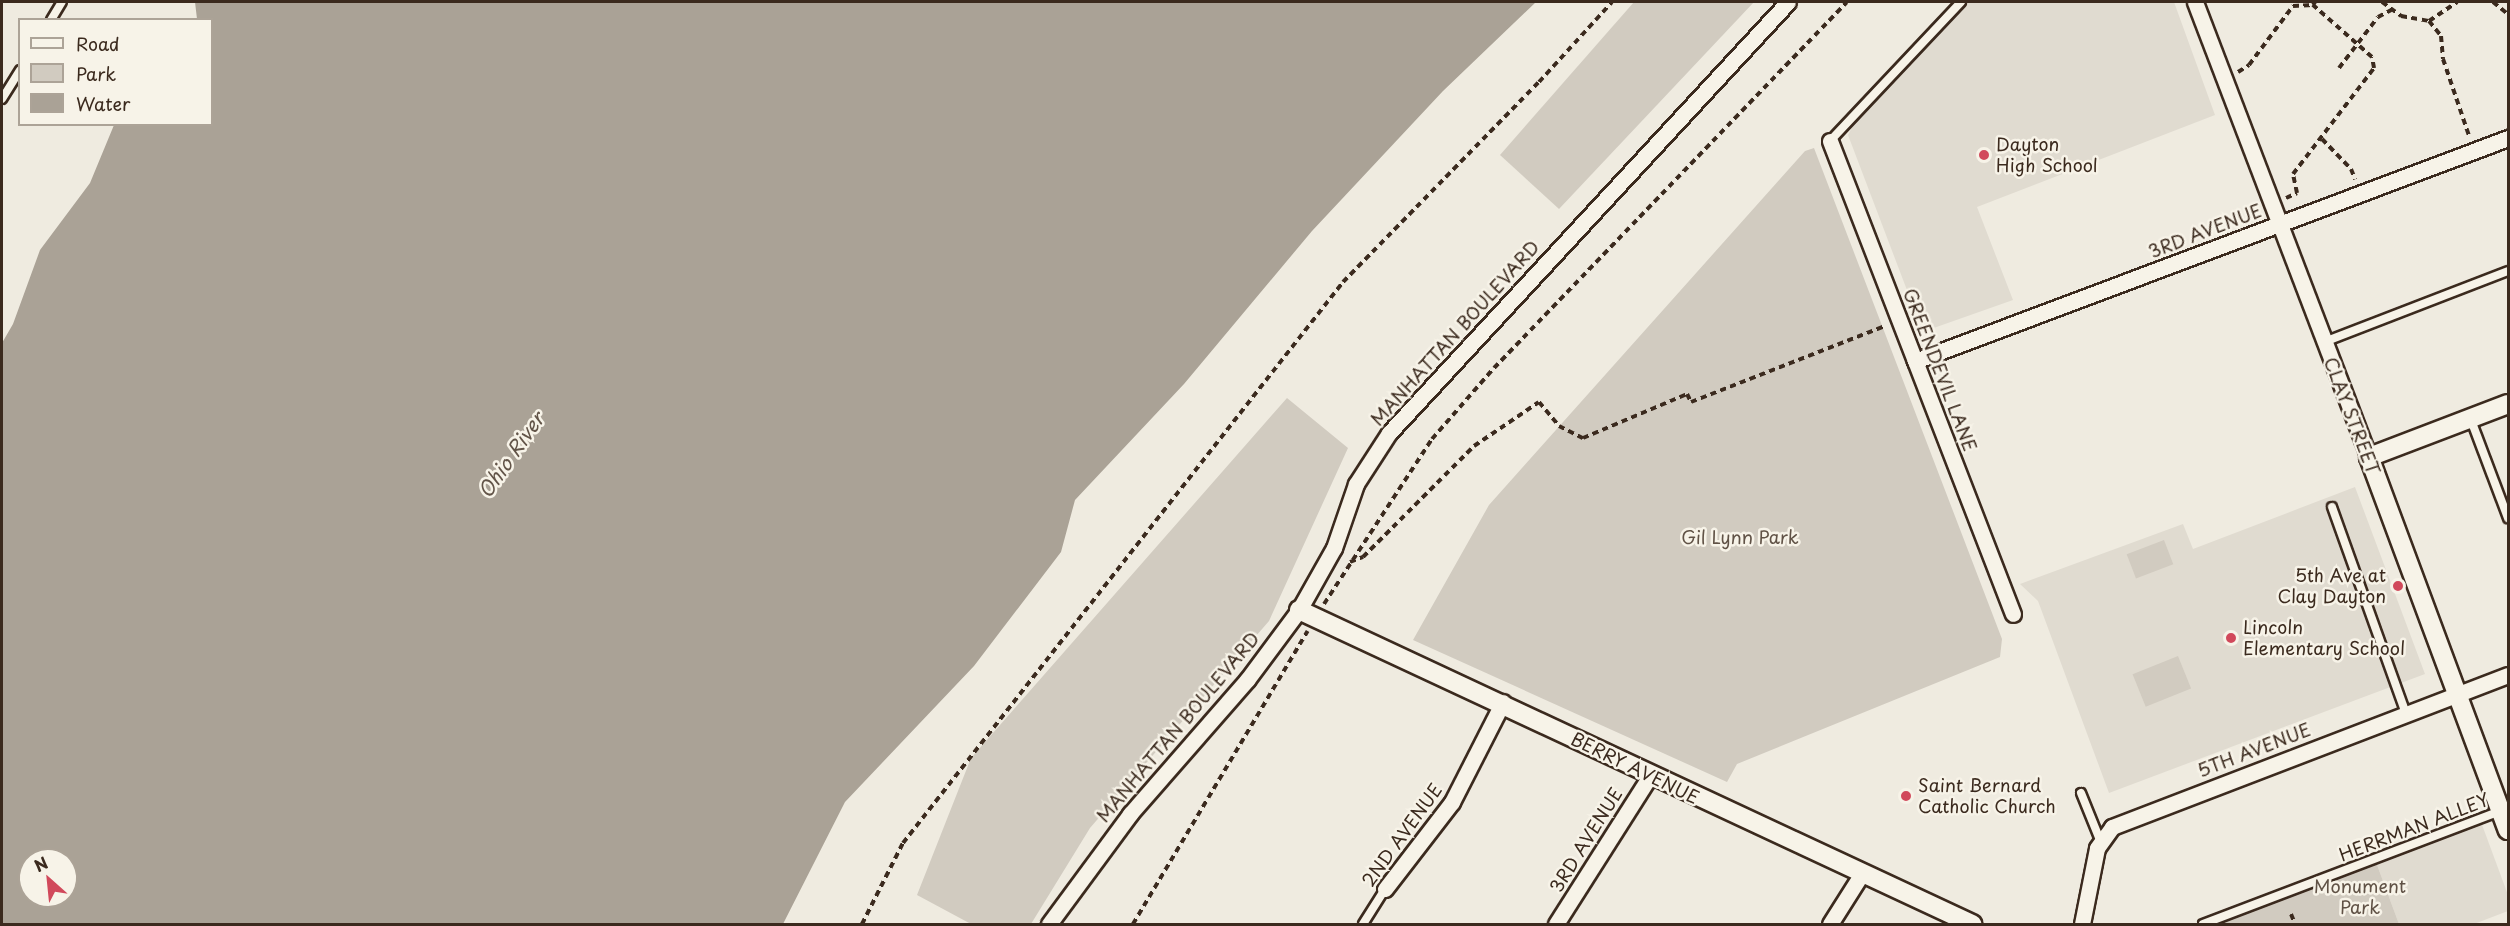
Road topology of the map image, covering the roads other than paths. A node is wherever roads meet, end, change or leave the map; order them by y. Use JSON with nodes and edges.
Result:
{"nodes":[{"id":1,"x":62,"y":2,"type":"edge"},
{"id":2,"x":1788,"y":2,"type":"edge"},
{"id":3,"x":1962,"y":2,"type":"edge"},
{"id":4,"x":2194,"y":2,"type":"edge"},
{"id":5,"x":52,"y":18,"type":"edge"},
{"id":6,"x":18,"y":73,"type":"edge"},
{"id":7,"x":2,"y":99,"type":"edge"},
{"id":8,"x":2508,"y":138,"type":"edge"},
{"id":9,"x":1830,"y":141,"type":"joint"},
{"id":10,"x":2279,"y":224,"type":"junction"},
{"id":11,"x":2508,"y":271,"type":"edge"},
{"id":12,"x":2324,"y":342,"type":"junction"},
{"id":13,"x":1915,"y":361,"type":"junction"},
{"id":14,"x":2508,"y":404,"type":"edge"},
{"id":15,"x":2470,"y":418,"type":"junction"},
{"id":16,"x":2369,"y":457,"type":"junction"},
{"id":17,"x":2332,"y":507,"type":"dead end"},
{"id":18,"x":2508,"y":518,"type":"edge"},
{"id":19,"x":1299,"y":610,"type":"junction"},
{"id":20,"x":2013,"y":614,"type":"dead end"},
{"id":21,"x":2508,"y":675,"type":"edge"},
{"id":22,"x":2458,"y":695,"type":"junction"},
{"id":23,"x":1503,"y":702,"type":"junction"},
{"id":24,"x":2406,"y":714,"type":"junction"},
{"id":25,"x":1650,"y":776,"type":"junction"},
{"id":26,"x":2081,"y":793,"type":"dead end"},
{"id":27,"x":2501,"y":810,"type":"junction"},
{"id":28,"x":2508,"y":830,"type":"edge"},
{"id":29,"x":2100,"y":840,"type":"junction"},
{"id":30,"x":1861,"y":875,"type":"junction"},
{"id":31,"x":1386,"y":889,"type":"joint"},
{"id":32,"x":1049,"y":924,"type":"edge"},
{"id":33,"x":1363,"y":924,"type":"edge"},
{"id":34,"x":1556,"y":924,"type":"edge"},
{"id":35,"x":1830,"y":924,"type":"edge"},
{"id":36,"x":1972,"y":924,"type":"edge"},
{"id":37,"x":2082,"y":924,"type":"edge"},
{"id":38,"x":2203,"y":924,"type":"edge"}],
"edges":[{"from":1,"to":5,"type":"lane"},
{"from":2,"to":19,"type":"street","name":"MANHATTAN BOULEVARD"},
{"from":3,"to":9,"type":"lane"},
{"from":4,"to":10,"type":"street","name":"CLAY STREET"},
{"from":6,"to":7,"type":"lane"},
{"from":8,"to":10,"type":"street","name":"3RD AVENUE"},
{"from":9,"to":13,"type":"street","name":"GREENDEVIL LANE"},
{"from":10,"to":12,"type":"street","name":"CLAY STREET"},
{"from":10,"to":13,"type":"street","name":"3RD AVENUE"},
{"from":11,"to":12,"type":"lane"},
{"from":12,"to":16,"type":"street","name":"CLAY STREET"},
{"from":13,"to":20,"type":"street","name":"GREENDEVIL LANE"},
{"from":14,"to":15,"type":"street"},
{"from":15,"to":16,"type":"street"},
{"from":15,"to":18,"type":"lane"},
{"from":16,"to":22,"type":"street","name":"CLAY STREET"},
{"from":17,"to":24,"type":"lane"},
{"from":19,"to":23,"type":"street","name":"BERRY AVENUE"},
{"from":19,"to":32,"type":"street","name":"MANHATTAN BOULEVARD"},
{"from":21,"to":22,"type":"street","name":"5TH AVENUE"},
{"from":22,"to":24,"type":"street","name":"5TH AVENUE"},
{"from":22,"to":27,"type":"street","name":"CLAY STREET"},
{"from":23,"to":25,"type":"street","name":"BERRY AVENUE"},
{"from":23,"to":31,"type":"street","name":"2ND AVENUE"},
{"from":24,"to":29,"type":"street","name":"5TH AVENUE"},
{"from":25,"to":30,"type":"street","name":"BERRY AVENUE"},
{"from":25,"to":34,"type":"street","name":"3RD AVENUE"},
{"from":26,"to":29,"type":"lane"},
{"from":27,"to":28,"type":"street","name":"CLAY STREET"},
{"from":27,"to":38,"type":"lane","name":"HERRMAN ALLEY"},
{"from":29,"to":37,"type":"street"},
{"from":30,"to":35,"type":"street"},
{"from":30,"to":36,"type":"street","name":"BERRY AVENUE"},
{"from":31,"to":33,"type":"lane","name":"2ND AVENUE"}]}
